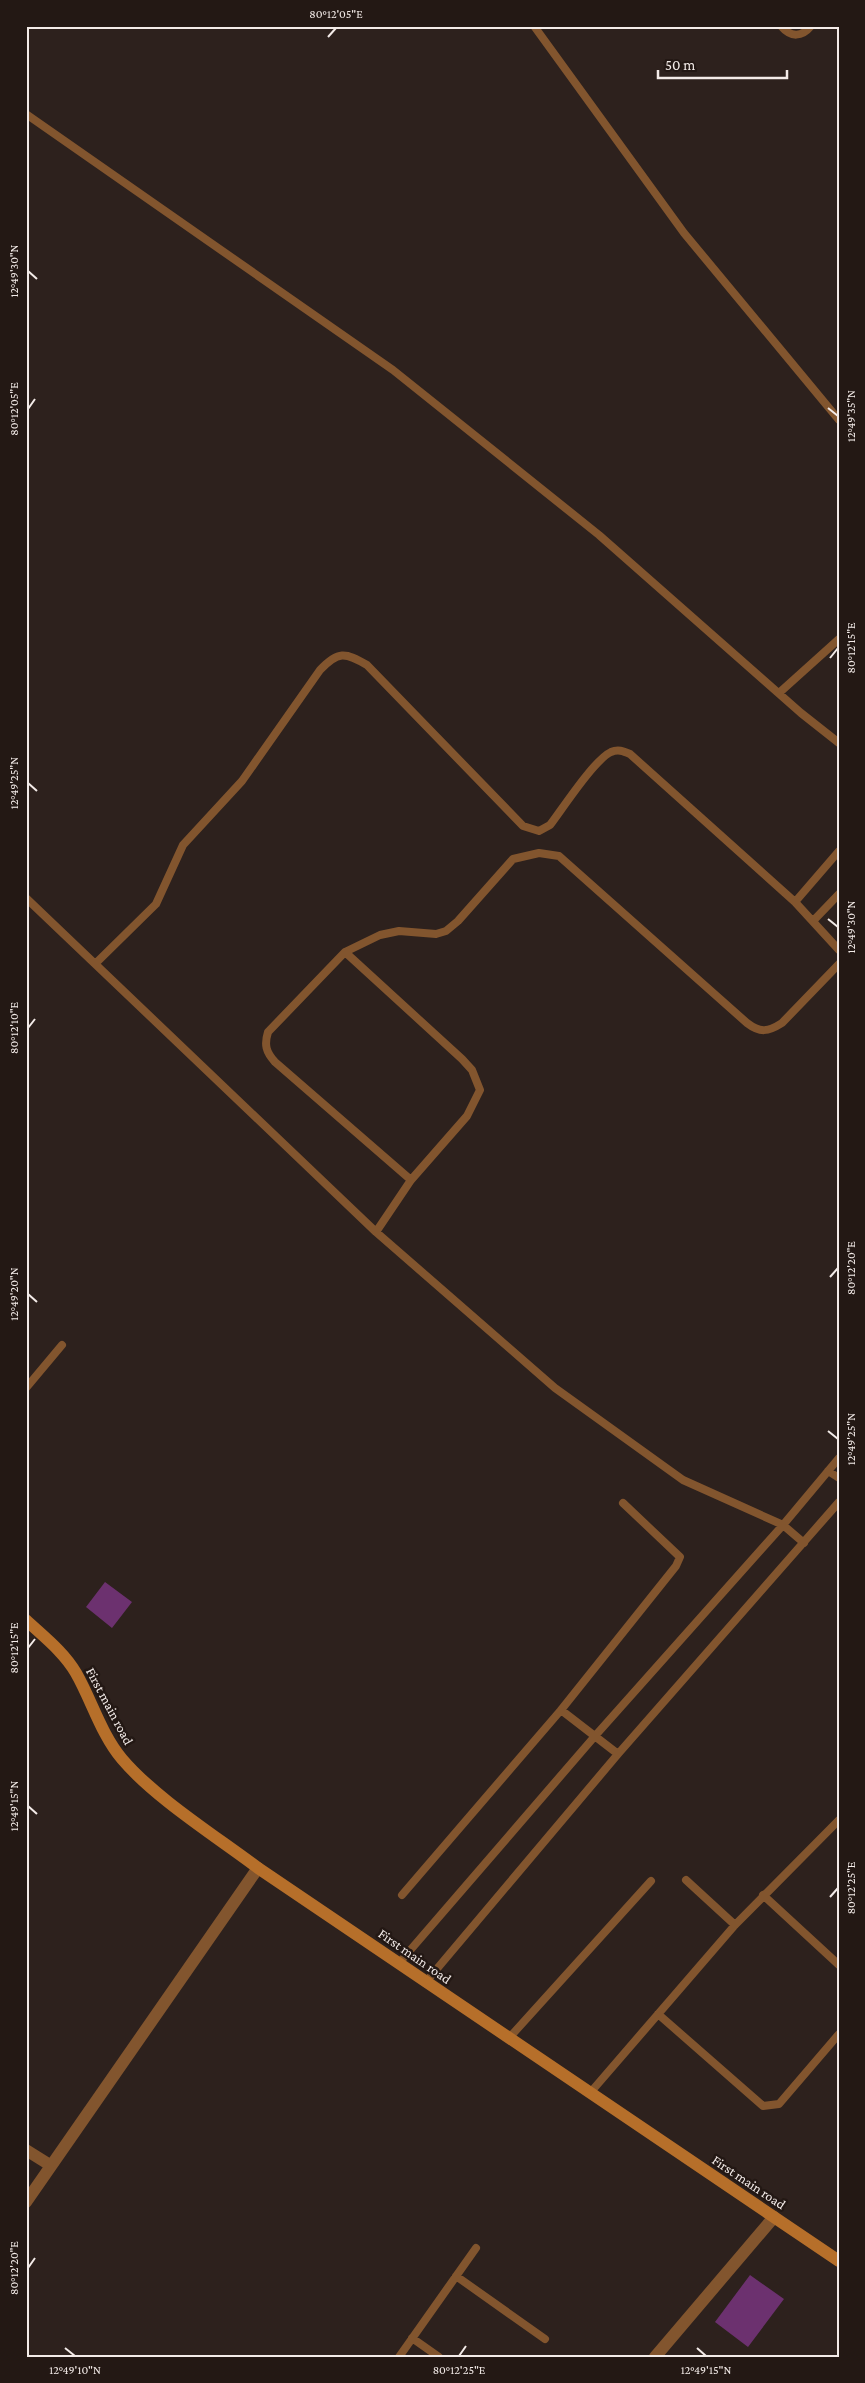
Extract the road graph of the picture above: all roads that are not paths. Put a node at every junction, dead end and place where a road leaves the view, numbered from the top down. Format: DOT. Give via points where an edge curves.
graph roads {
  1 [pos="534,26"];
  2 [pos="781,26"];
  3 [pos="811,26"];
  4 [pos="26,114"];
  5 [pos="839,420"];
  6 [pos="839,639"];
  7 [pos="778,693"];
  8 [pos="839,743"];
  9 [pos="839,852"];
  10 [pos="839,894"];
  11 [pos="26,898"];
  12 [pos="795,902"];
  13 [pos="814,920"];
  14 [pos="839,950"];
  15 [pos="345,952"];
  16 [pos="95,964"];
  17 [pos="839,964"];
  18 [pos="411,1180"];
  19 [pos="376,1232"];
  20 [pos="62,1345"];
  21 [pos="26,1388"];
  22 [pos="839,1458"];
  23 [pos="828,1470"];
  24 [pos="839,1478"];
  25 [pos="839,1502"];
  26 [pos="623,1503"];
  27 [pos="783,1525"];
  28 [pos="804,1543"];
  29 [pos="26,1620"];
  30 [pos="561,1710"];
  31 [pos="596,1736"];
  32 [pos="618,1754"];
  33 [pos="839,1820"];
  34 [pos="258,1868"];
  35 [pos="686,1880"];
  36 [pos="651,1881"];
  37 [pos="402,1895"];
  38 [pos="763,1896"];
  39 [pos="735,1925"];
  40 [pos="400,1962"];
  41 [pos="839,1965"];
  42 [pos="425,1983"];
  43 [pos="658,2014"];
  44 [pos="839,2034"];
  45 [pos="509,2038"];
  46 [pos="590,2093"];
  47 [pos="26,2150"];
  48 [pos="50,2166"];
  49 [pos="26,2202"];
  50 [pos="774,2217"];
  51 [pos="476,2248"];
  52 [pos="839,2261"];
  53 [pos="456,2276"];
  54 [pos="412,2338"];
  55 [pos="545,2339"];
  56 [pos="400,2357"];
  57 [pos="439,2357"];
  58 [pos="655,2357"];
  1 -- 5 [label="lane" via="684,233"];
  2 -- 3 [label="lane" via="790,34 802,35"];
  4 -- 7 [label="lane" via="393,370 599,535"];
  6 -- 7 [label="lane"];
  7 -- 8 [label="lane"];
  9 -- 12 [label="lane"];
  10 -- 13 [label="lane"];
  11 -- 16 [label="lane"];
  12 -- 13 [label="lane"];
  12 -- 16 [label="lane" via="622,750 613,751 600,760 550,825 539,831 523,826 367,665 342,654 332,658 320,670 242,781 183,845 156,904"];
  13 -- 14 [label="lane"];
  15 -- 17 [label="lane" via="380,935 446,931 513,859 538,853 559,856 755,1029 771,1030 782,1023"];
  15 -- 18 [label="lane" via="462,1059 472,1070 480,1090 467,1116"];
  15 -- 18 [label="lane" via="268,1032 266,1052"];
  16 -- 19 [label="lane"];
  18 -- 19 [label="lane"];
  19 -- 27 [label="lane" via="555,1388 683,1480"];
  20 -- 21 [label="lane"];
  22 -- 23 [label="lane"];
  23 -- 24 [label="lane"];
  23 -- 27 [label="lane"];
  25 -- 28 [label="lane"];
  26 -- 30 [label="lane" via="680,1557"];
  27 -- 28 [label="lane"];
  27 -- 31 [label="lane"];
  28 -- 32 [label="lane"];
  29 -- 34 [label="street, First main road" via="75,1671 121,1758 136,1774"];
  30 -- 31 [label="lane"];
  30 -- 37 [label="lane"];
  31 -- 32 [label="lane"];
  31 -- 40 [label="lane"];
  32 -- 42 [label="lane"];
  33 -- 38 [label="lane"];
  34 -- 40 [label="street, First main road"];
  34 -- 48 [label="street"];
  35 -- 39 [label="lane"];
  36 -- 45 [label="lane"];
  38 -- 39 [label="lane"];
  38 -- 41 [label="lane"];
  39 -- 43 [label="lane"];
  40 -- 42 [label="street, First main road"];
  42 -- 45 [label="street, First main road"];
  43 -- 44 [label="lane" via="763,2106 780,2104"];
  43 -- 46 [label="lane"];
  45 -- 46 [label="street, First main road"];
  46 -- 50 [label="street, First main road"];
  47 -- 48 [label="street"];
  48 -- 49 [label="street"];
  50 -- 52 [label="street, First main road"];
  50 -- 58 [label="street"];
  51 -- 53 [label="lane"];
  53 -- 54 [label="lane"];
  53 -- 55 [label="lane"];
  54 -- 56 [label="lane"];
  54 -- 57 [label="lane"];
}
